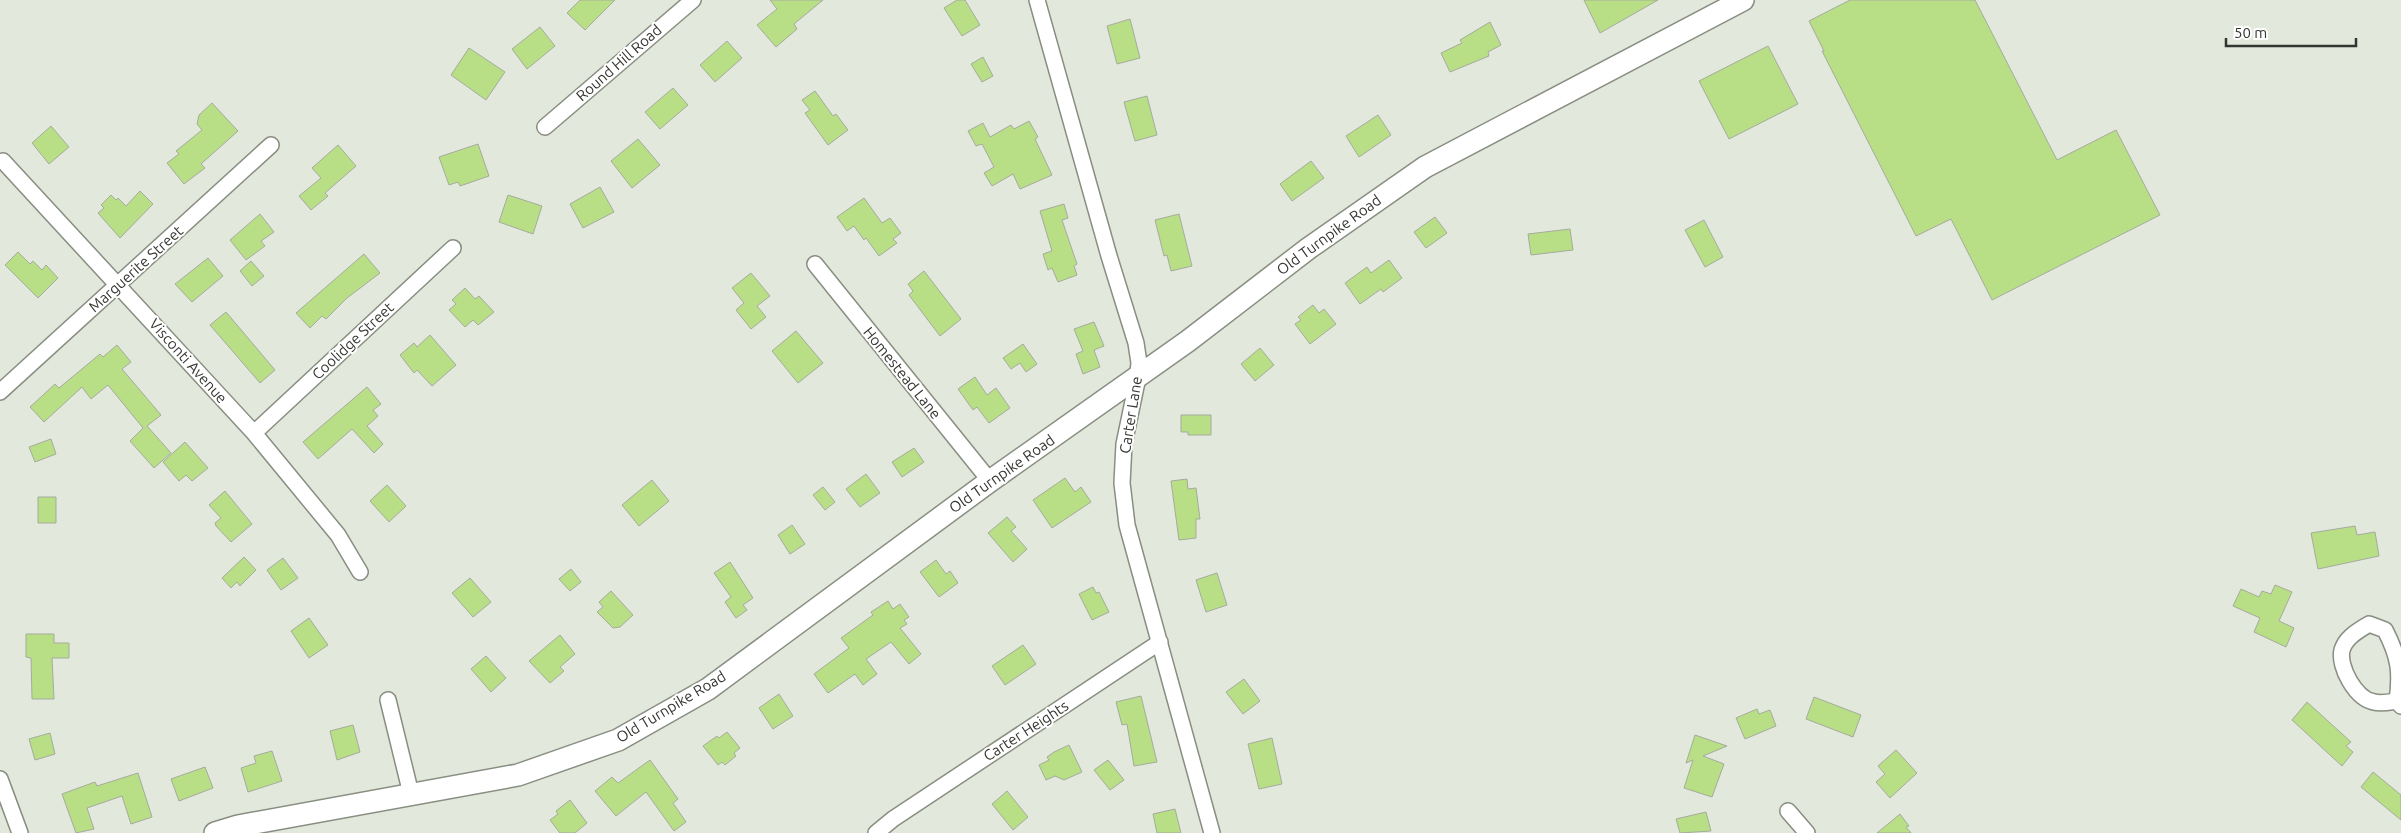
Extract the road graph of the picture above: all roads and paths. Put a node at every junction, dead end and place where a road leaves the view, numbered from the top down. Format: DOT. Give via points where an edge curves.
graph roads {
  1 [pos="693,0"];
  2 [pos="1036,0"];
  3 [pos="1743,0"];
  4 [pos="546,127"];
  5 [pos="272,145"];
  6 [pos="3,161"];
  7 [pos="453,248"];
  8 [pos="815,264"];
  9 [pos="118,286"];
  10 [pos="1138,377"];
  11 [pos="0,392"];
  12 [pos="254,434"];
  13 [pos="990,481"];
  14 [pos="360,572"];
  15 [pos="1160,642"];
  16 [pos="388,700"];
  17 [pos="2399,704"];
  18 [pos="0,779"];
  19 [pos="411,794"];
  20 [pos="1788,811"];
  21 [pos="892,826"];
  22 [pos="20,833"];
  23 [pos="215,833"];
  24 [pos="876,833"];
  25 [pos="1212,833"];
  26 [pos="1807,833"];
  1 -- 4 [label="street, Round Hill Road"];
  2 -- 10 [label="street, Carter Lane" via="1108,256 1136,343"];
  3 -- 10 [label="main road, Old Turnpike Road" via="1425,166 1309,248"];
  5 -- 9 [label="street, Marguerite Street"];
  6 -- 9 [label="street, Visconti Avenue"];
  7 -- 12 [label="street, Coolidge Street"];
  8 -- 13 [label="street, Homestead Lane"];
  9 -- 11 [label="street, Marguerite Street"];
  9 -- 12 [label="street, Visconti Avenue"];
  10 -- 13 [label="main road, Old Turnpike Road"];
  10 -- 15 [label="street, Carter Lane" via="1124,444 1122,483 1127,525"];
  12 -- 14 [label="street, Visconti Avenue" via="338,535"];
  13 -- 19 [label="main road, Old Turnpike Road" via="708,689 618,740 518,775"];
  15 -- 21 [label="street, Carter Heights"];
  15 -- 25 [label="street, Carter Lane"];
  16 -- 19 [label="street"];
  17 -- 17 [label="street" via="2374,703 2359,696 2347,677 2342,652 2351,635 2369,624 2385,630 2397,653"];
  18 -- 22 [label="street"];
  19 -- 23 [label="main road, Old Turnpike Road"];
  20 -- 26 [label="street"];
  21 -- 24 [label="street, Carter Heights"];
}
